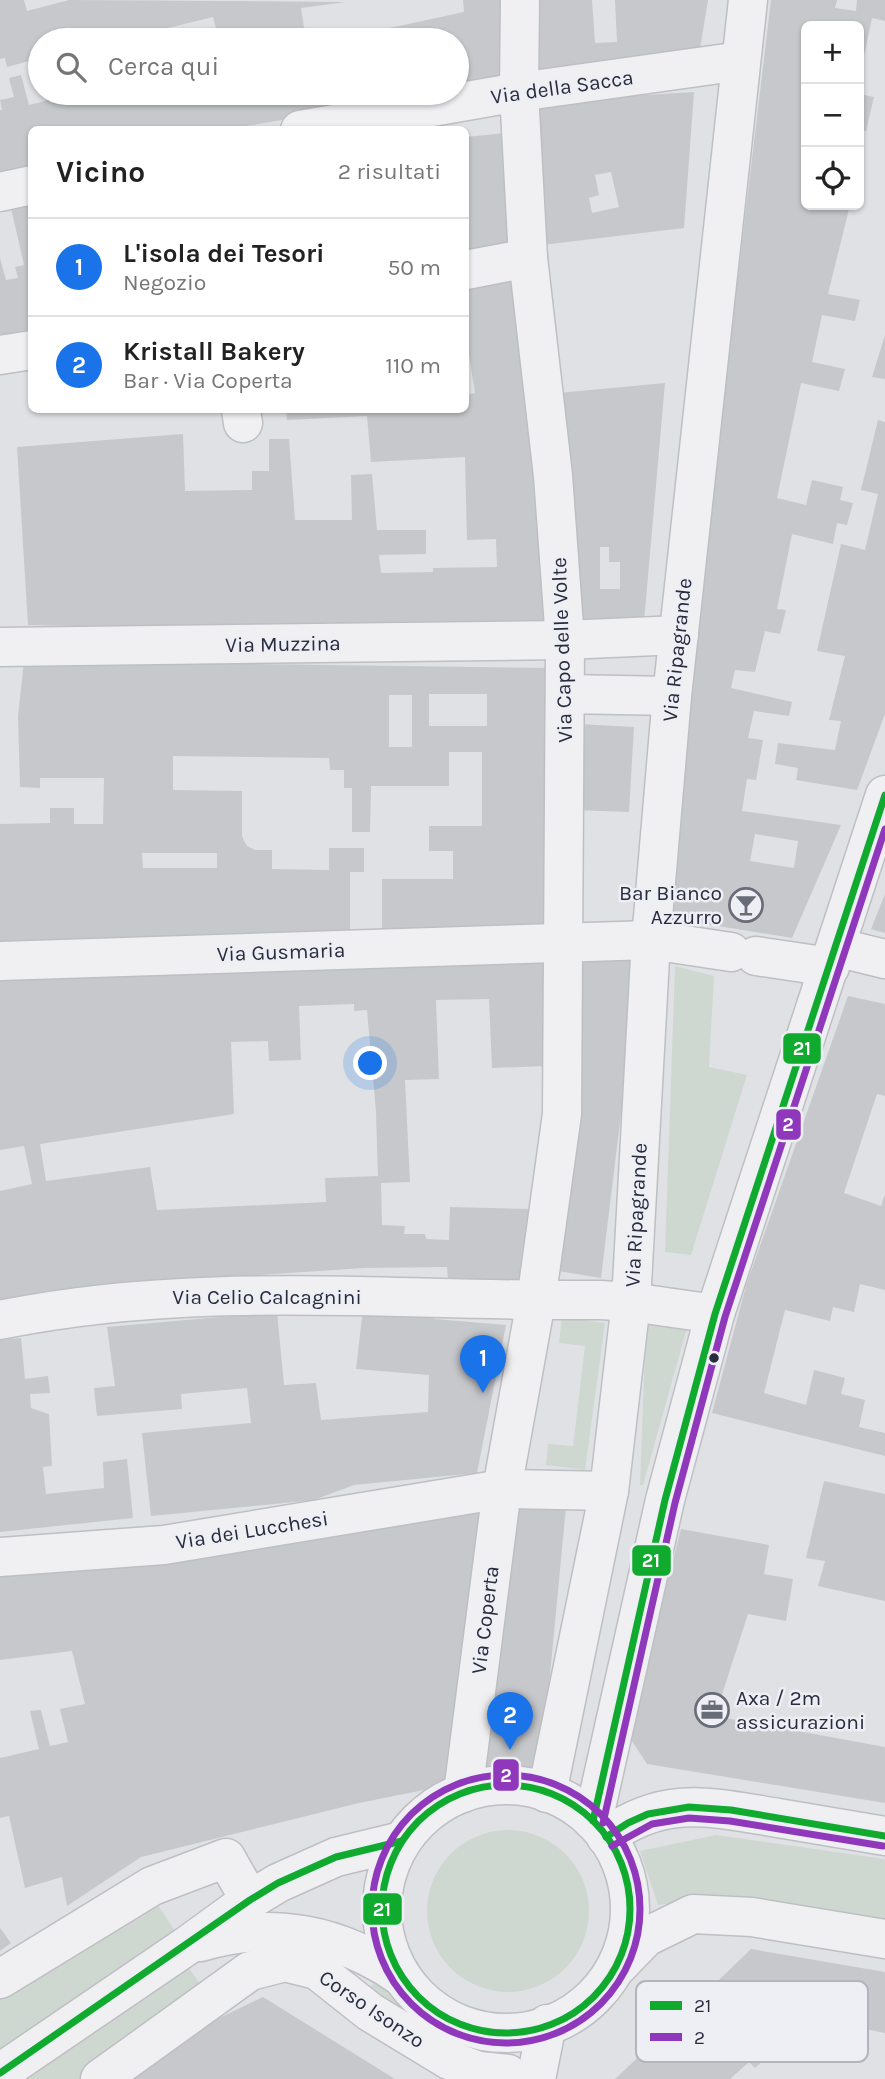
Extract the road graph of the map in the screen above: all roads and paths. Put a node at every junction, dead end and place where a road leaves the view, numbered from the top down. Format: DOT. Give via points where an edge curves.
graph roads {
  1 [pos="520,0"];
  2 [pos="748,0"];
  3 [pos="741,61"];
  4 [pos="519,92"];
  5 [pos="469,101"];
  6 [pos="444,105"];
  7 [pos="323,126"];
  8 [pos="28,186"];
  9 [pos="0,192"];
  10 [pos="528,258"];
  11 [pos="469,269"];
  12 [pos="28,350"];
  13 [pos="0,355"];
  14 [pos="679,635"];
  15 [pos="565,640"];
  16 [pos="0,647"];
  17 [pos="565,694"];
  18 [pos="672,695"];
  19 [pos="885,795"];
  20 [pos="651,940"];
  21 [pos="562,943"];
  22 [pos="833,957"];
  23 [pos="885,959"];
  24 [pos="0,961"];
  25 [pos="536,1301"];
  26 [pos="616,1301"];
  27 [pos="716,1314"];
  28 [pos="0,1320"];
  29 [pos="502,1489"];
  30 [pos="609,1491"];
  31 [pos="0,1557"];
  32 [pos="463,1793"];
  33 [pos="547,1793"];
  34 [pos="600,1829"];
  35 [pos="885,1836"];
  36 [pos="402,1841"];
  37 [pos="250,1900"];
  38 [pos="885,1938"];
  39 [pos="188,1945"];
  40 [pos="612,1972"];
  41 [pos="402,1977"];
  42 [pos="0,1979"];
  43 [pos="547,2024"];
  44 [pos="489,2031"];
  45 [pos="0,2073"];
  46 [pos="518,2077"];
  47 [pos="100,2079"];
  1 -- 4 [label="street, Via Capo delle Volte"];
  2 -- 3 [label="street, Via Ripagrande"];
  3 -- 4 [label="street, Via della Sacca"];
  3 -- 14 [label="street, Via Ripagrande"];
  4 -- 5 [label="street, Via della Sacca"];
  4 -- 10 [label="street, Via Capo delle Volte"];
  6 -- 7 [label="street, Via della Sacca"];
  8 -- 9 [label="street"];
  10 -- 11 [label="street"];
  10 -- 15 [label="street, Via Capo delle Volte" via="554,476"];
  12 -- 13 [label="street"];
  14 -- 15 [label="street, Via Muzzina"];
  14 -- 18 [label="street, Via Ripagrande"];
  15 -- 16 [label="street, Via Muzzina"];
  15 -- 17 [label="street, Via Capo delle Volte"];
  17 -- 18 [label="street"];
  17 -- 21 [label="street, Via Capo delle Volte"];
  18 -- 20 [label="street, Via Ripagrande"];
  19 -- 22 [label="street"];
  20 -- 21 [label="street, Via Gusmaria"];
  20 -- 22 [label="street, Via Gusmaria" via="744,954"];
  20 -- 26 [label="street, Via Ripagrande"];
  21 -- 24 [label="street, Via Gusmaria"];
  21 -- 25 [label="street, Via Capo delle Volte" via="562,1114"];
  22 -- 23 [label="street, Via Gusmaria"];
  22 -- 27 [label="street"];
  25 -- 26 [label="street, Via Celio Calcagnini"];
  25 -- 28 [label="street, Via Celio Calcagnini" via="196,1296 93,1304"];
  25 -- 29 [label="street, Via Coperta"];
  26 -- 27 [label="street, Via Celio Calcagnini"];
  26 -- 30 [label="street, Via Ripagrande"];
  27 -- 34 [label="street" via="665,1500"];
  29 -- 30 [label="street, Via dei Lucchesi"];
  29 -- 31 [label="street, Via dei Lucchesi" via="164,1545"];
  29 -- 32 [label="street, Via Coperta"];
  30 -- 33 [label="street"];
  32 -- 33 [label="street" via="502,1785"];
  32 -- 36 [label="street" via="433,1808"];
  33 -- 34 [label="street" via="572,1804"];
  34 -- 35 [label="street" via="672,1808 708,1806"];
  34 -- 40 [label="street" via="616,1852 629,1899 624,1946"];
  36 -- 37 [label="street, Corso Isonzo" via="336,1857"];
  36 -- 41 [label="street" via="389,1869 382,1903 385,1937"];
  37 -- 39 [label="street, Corso Isonzo"];
  37 -- 42 [label="street" via="226,1858 152,1886"];
  38 -- 40 [label="street" via="752,1917 693,1914 646,1937"];
  39 -- 41 [label="street, Corso Isonzo" via="223,1935 310,1934 382,1963"];
  39 -- 45 [label="street, Corso Isonzo"];
  40 -- 43 [label="street" via="587,2003 566,2018"];
  41 -- 44 [label="street" via="426,2003 458,2023"];
  43 -- 44 [label="street" via="532,2030"];
  43 -- 46 [label="street"];
  44 -- 46 [label="street"];
  46 -- 47 [label="street, Corso Isonzo" via="479,2071 449,2060 370,2012 317,1970 285,1962 250,1971"];
}
